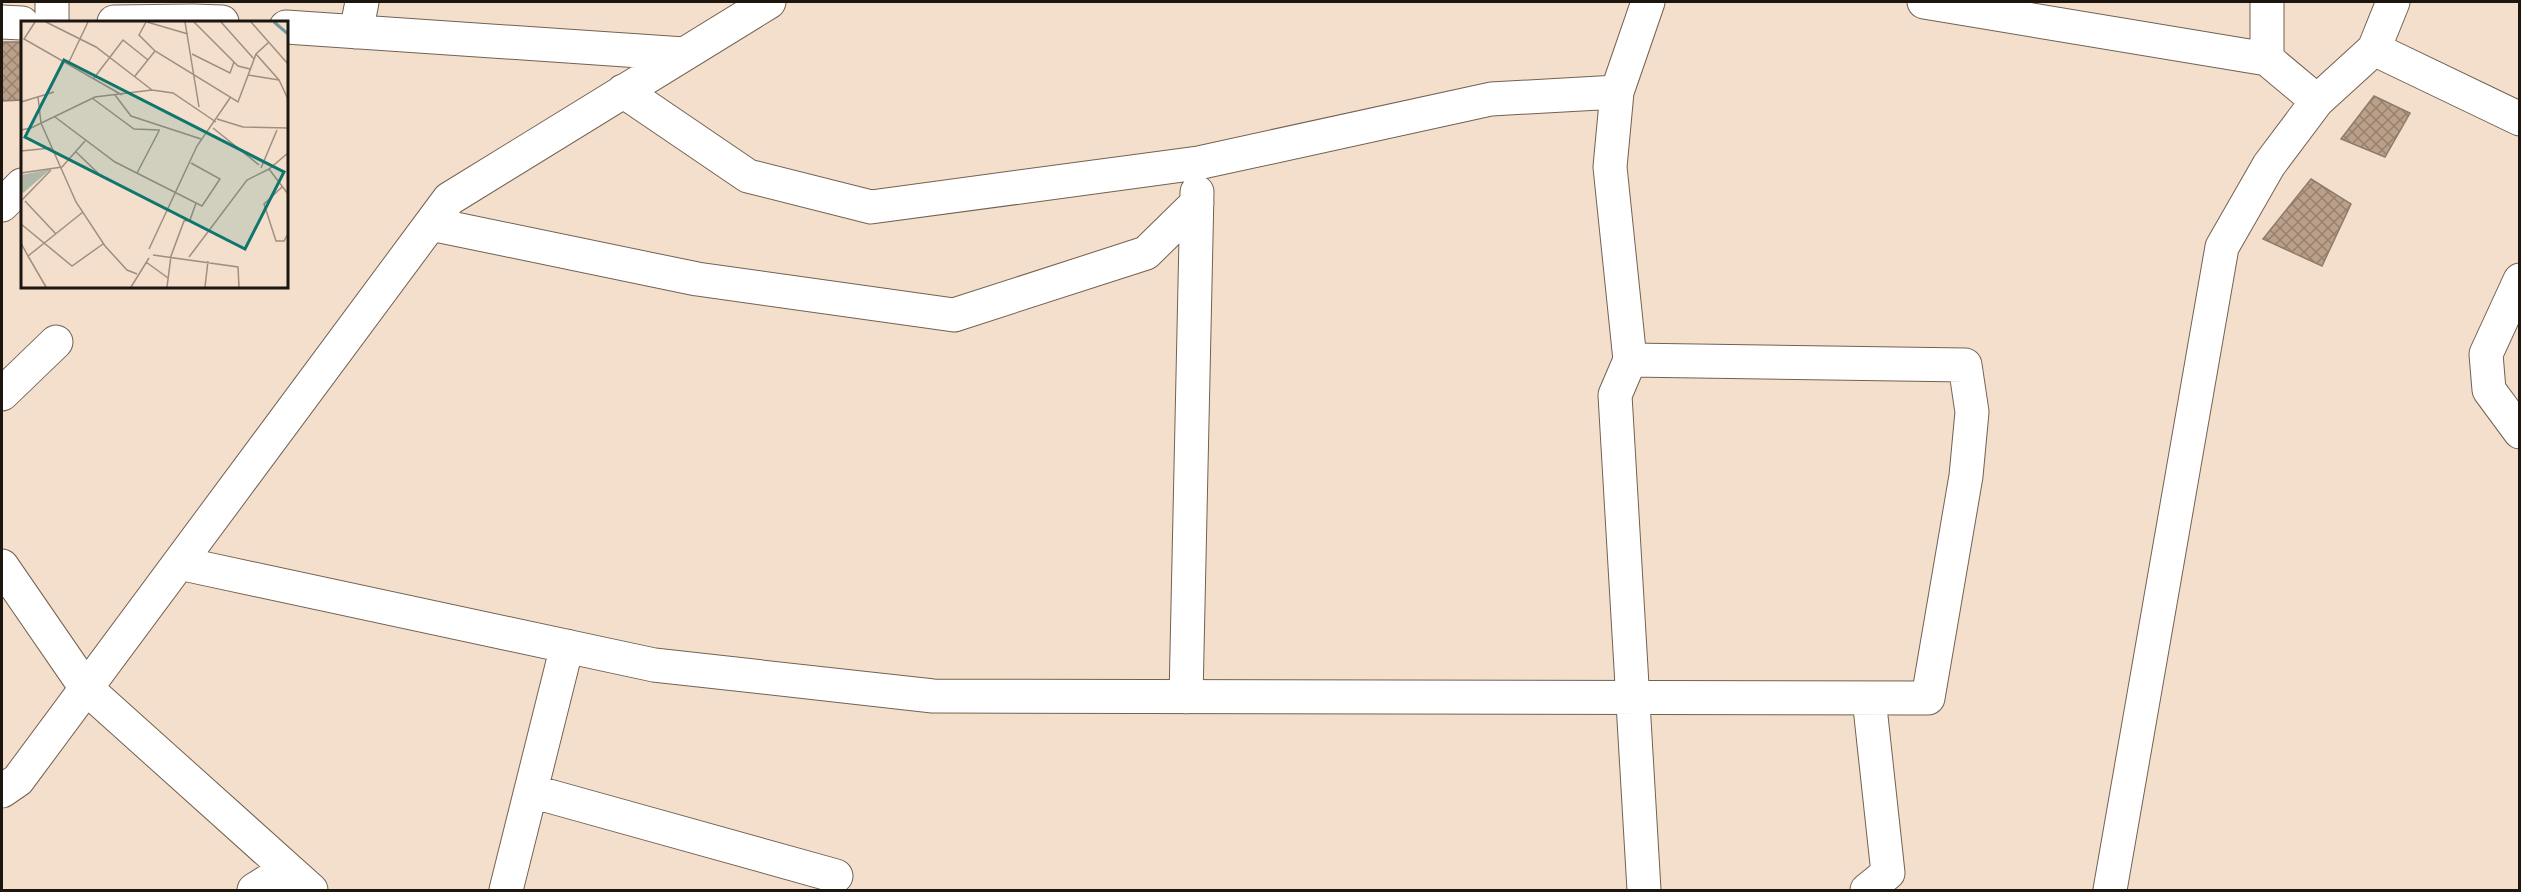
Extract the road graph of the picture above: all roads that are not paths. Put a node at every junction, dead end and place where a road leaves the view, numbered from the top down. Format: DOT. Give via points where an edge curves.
graph roads {
  1 [pos="52,2"];
  2 [pos="769,2"];
  3 [pos="1648,2"];
  4 [pos="1924,2"];
  5 [pos="2267,2"];
  6 [pos="2393,2"];
  7 [pos="359,17"];
  8 [pos="52,21"];
  9 [pos="2,22"];
  10 [pos="21,23"];
  11 [pos="288,27"];
  12 [pos="2374,49"];
  13 [pos="684,54"];
  14 [pos="2267,59"];
  15 [pos="617,95"];
  16 [pos="2317,101"];
  17 [pos="1616,106"];
  18 [pos="2520,119"];
  19 [pos="1198,163"];
  20 [pos="21,186"];
  21 [pos="1197,203"];
  22 [pos="2,205"];
  23 [pos="440,211"];
  24 [pos="2520,280"];
  25 [pos="56,342"];
  26 [pos="1630,360"];
  27 [pos="2,394"];
  28 [pos="2520,432"];
  29 [pos="179,563"];
  30 [pos="2,566"];
  31 [pos="567,646"];
  32 [pos="86,688"];
  33 [pos="1186,696"];
  34 [pos="1633,697"];
  35 [pos="1869,698"];
  36 [pos="2,791"];
  37 [pos="531,791"];
  38 [pos="287,869"];
  39 [pos="836,876"];
  40 [pos="254,891"];
  41 [pos="311,891"];
  42 [pos="506,891"];
  43 [pos="1644,891"];
  44 [pos="1867,891"];
  45 [pos="2110,891"];
  1 -- 8 [label="street"];
  2 -- 13 [label="street"];
  3 -- 17 [label="street"];
  4 -- 14 [label="street"];
  5 -- 14 [label="street"];
  6 -- 12 [label="street"];
  7 -- 11 [label="street"];
  7 -- 13 [label="street"];
  9 -- 10 [label="street"];
  12 -- 16 [label="street"];
  12 -- 18 [label="street"];
  13 -- 15 [label="street"];
  14 -- 16 [label="street"];
  15 -- 19 [label="street" via="748,176 871,207"];
  15 -- 23 [label="street"];
  16 -- 45 [label="street" via="2269,165 2222,247"];
  17 -- 19 [label="street" via="1491,99"];
  17 -- 26 [label="street" via="1610,166"];
  19 -- 21 [label="street"];
  20 -- 22 [label="street"];
  21 -- 23 [label="street" via="1146,253 954,315 697,279"];
  21 -- 33 [label="street"];
  23 -- 29 [label="street"];
  24 -- 28 [label="street" via="2486,354 2489,390"];
  25 -- 27 [label="street"];
  26 -- 34 [label="street" via="1615,395"];
  26 -- 35 [label="street" via="1965,365 1972,412 1968,455 1929,698"];
  29 -- 31 [label="street"];
  29 -- 32 [label="street"];
  30 -- 32 [label="street"];
  31 -- 33 [label="street" via="654,665 933,696"];
  31 -- 37 [label="street"];
  32 -- 36 [label="street" via="18,780"];
  32 -- 38 [label="street"];
  33 -- 34 [label="street"];
  34 -- 35 [label="street"];
  34 -- 43 [label="street"];
  35 -- 44 [label="street" via="1888,873"];
  37 -- 39 [label="street"];
  37 -- 42 [label="street"];
  38 -- 40 [label="street"];
  38 -- 41 [label="street"];
}
